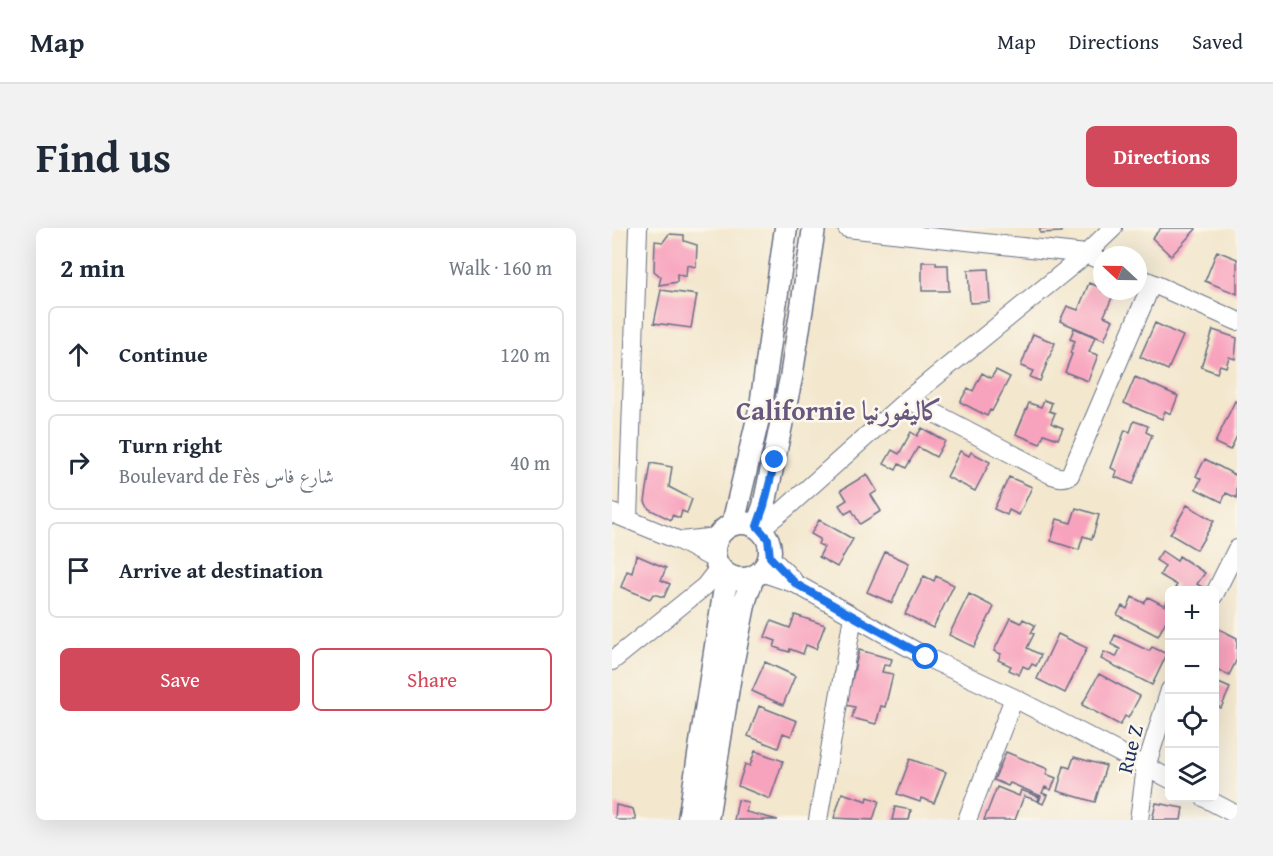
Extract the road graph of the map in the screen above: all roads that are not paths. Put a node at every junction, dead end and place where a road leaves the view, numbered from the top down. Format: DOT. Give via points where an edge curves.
graph roads {
  1 [pos="638,228"];
  2 [pos="786,228"];
  3 [pos="814,228"];
  4 [pos="847,228"];
  5 [pos="1113,228"];
  6 [pos="965,234"];
  7 [pos="1102,246"];
  8 [pos="1093,258"];
  9 [pos="1093,259"];
  10 [pos="1147,281"];
  11 [pos="1137,300"];
  12 [pos="1237,321"];
  13 [pos="908,399"];
  14 [pos="620,516"];
  15 [pos="725,531"];
  16 [pos="680,541"];
  17 [pos="1237,549"];
  18 [pos="762,550"];
  19 [pos="721,568"];
  20 [pos="1219,587"];
  21 [pos="853,616"];
  22 [pos="612,661"];
  23 [pos="1169,694"];
  24 [pos="1014,698"];
  25 [pos="1146,767"];
  26 [pos="1165,776"];
  27 [pos="1212,802"];
  28 [pos="1237,814"];
  29 [pos="689,820"];
  30 [pos="707,820"];
  31 [pos="818,820"];
  32 [pos="967,820"];
  33 [pos="1139,820"];
  1 -- 14 [label="street"];
  2 -- 15 [label="main road" via="761,406"];
  3 -- 18 [label="main road" via="791,378 764,506"];
  4 -- 6 [label="street"];
  5 -- 7 [label="street"];
  6 -- 8 [label="street"];
  9 -- 13 [label="street"];
  10 -- 12 [label="street"];
  11 -- 13 [label="street" via="1066,477 1050,474"];
  13 -- 18 [label="street" via="785,509"];
  14 -- 16 [label="street"];
  15 -- 16 [label="street"];
  15 -- 18 [label="main road" via="741,522"];
  15 -- 19 [label="main road" via="714,549"];
  16 -- 19 [label="street"];
  17 -- 20 [label="street"];
  18 -- 19 [label="main road" via="735,578"];
  18 -- 21 [label="street" via="796,584"];
  18 -- 30 [label="main road" via="745,600"];
  19 -- 22 [label="street" via="705,586"];
  19 -- 29 [label="main road"];
  21 -- 24 [label="street" via="926,657"];
  21 -- 31 [label="street"];
  23 -- 25 [label="street, Rue Z"];
  24 -- 25 [label="street"];
  24 -- 32 [label="street"];
  25 -- 26 [label="street"];
  25 -- 33 [label="street, Rue Z"];
  27 -- 28 [label="street"];
}
